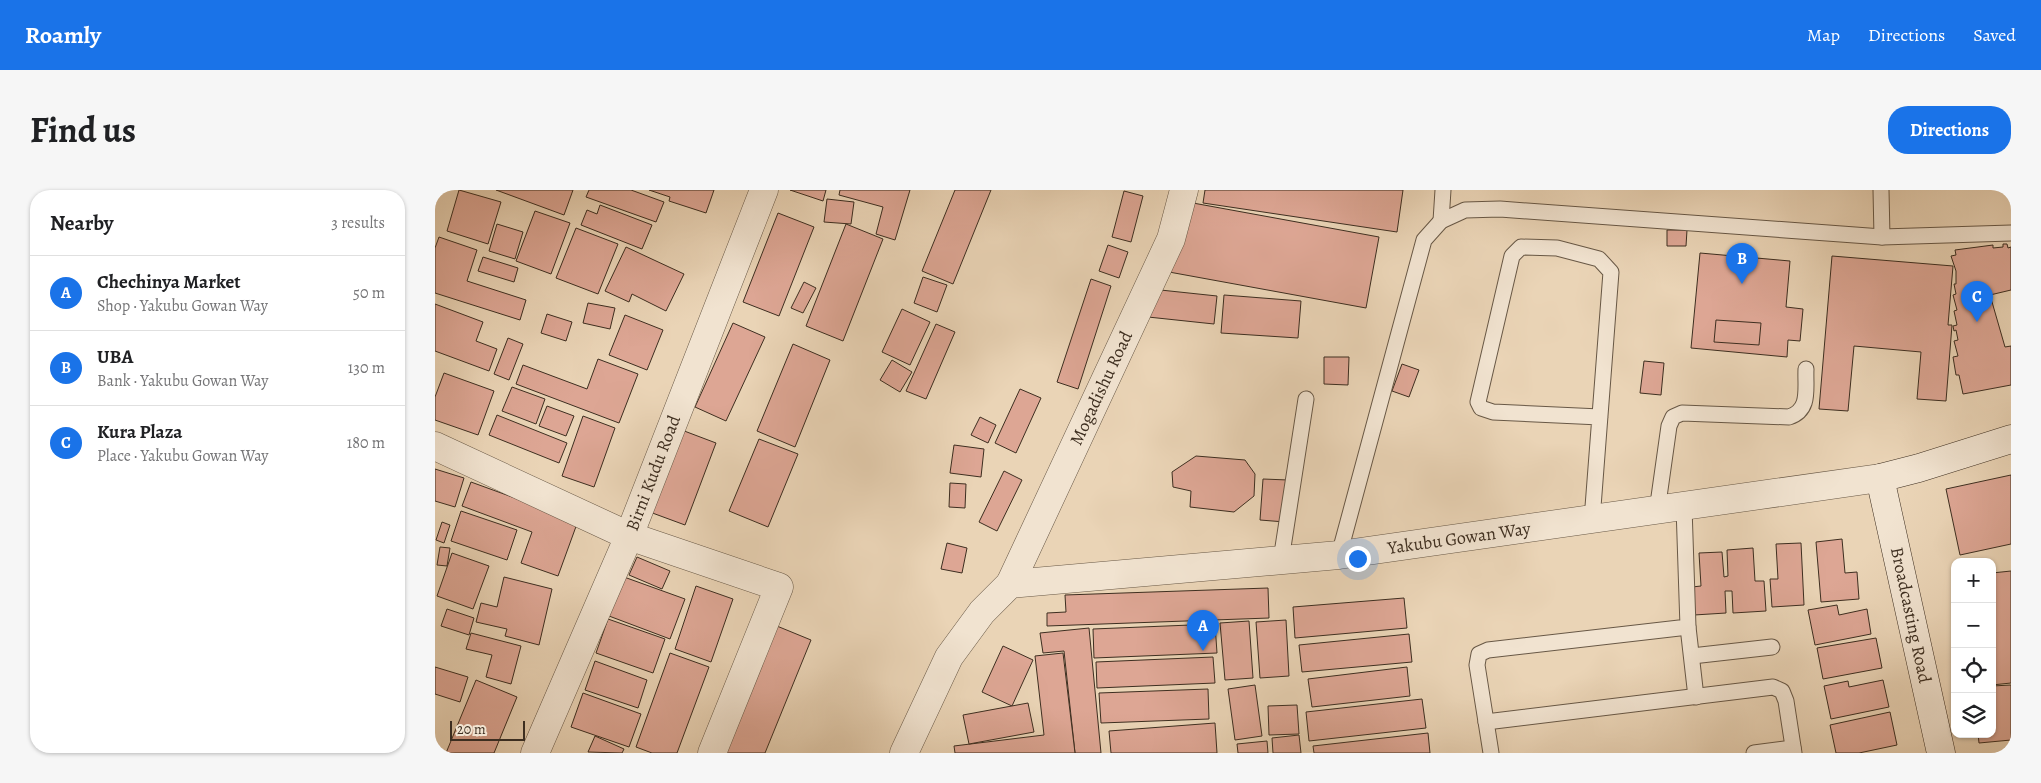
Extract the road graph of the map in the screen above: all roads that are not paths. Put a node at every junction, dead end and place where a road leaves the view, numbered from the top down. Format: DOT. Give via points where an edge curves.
graph roads {
  1 [pos="764,190"];
  2 [pos="1184,190"];
  3 [pos="1443,190"];
  4 [pos="1881,190"];
  5 [pos="1441,221"];
  6 [pos="2011,233"];
  7 [pos="1882,236"];
  8 [pos="1806,369"];
  9 [pos="1306,399"];
  10 [pos="1600,417"];
  11 [pos="2011,439"];
  12 [pos="435,446"];
  13 [pos="1880,478"];
  14 [pos="1684,507"];
  15 [pos="1657,511"];
  16 [pos="1592,520"];
  17 [pos="629,536"];
  18 [pos="1339,555"];
  19 [pos="1281,560"];
  20 [pos="1010,584"];
  21 [pos="1688,627"];
  22 [pos="1772,647"];
  23 [pos="1692,656"];
  24 [pos="1696,697"];
  25 [pos="1486,722"];
  26 [pos="1794,750"];
  27 [pos="535,753"];
  28 [pos="712,753"];
  29 [pos="905,753"];
  30 [pos="1491,753"];
  31 [pos="1754,753"];
  32 [pos="1941,753"];
  1 -- 17 [label="street, Birni Kudu Road"];
  2 -- 20 [label="street, Mogadishu Road" via="1171,239"];
  3 -- 5 [label="lane"];
  4 -- 7 [label="lane"];
  5 -- 7 [label="lane" via="1465,210 1500,209"];
  5 -- 18 [label="lane" via="1424,240"];
  6 -- 7 [label="lane"];
  8 -- 15 [label="lane" via="1805,404 1799,414 1789,417 1682,413 1673,417"];
  9 -- 19 [label="lane"];
  10 -- 10 [label="lane" via="1611,272 1599,258 1557,248 1521,246 1512,256 1478,402 1481,408 1493,412"];
  10 -- 16 [label="lane"];
  11 -- 13 [label="street, Yakubu Gowan Way"];
  12 -- 17 [label="street"];
  13 -- 14 [label="street, Yakubu Gowan Way"];
  13 -- 32 [label="street, Broadcasting Road"];
  14 -- 15 [label="street, Yakubu Gowan Way"];
  14 -- 21 [label="lane"];
  15 -- 16 [label="street, Yakubu Gowan Way"];
  16 -- 18 [label="street, Yakubu Gowan Way"];
  17 -- 27 [label="street, Birni Kudu Road"];
  17 -- 28 [label="street" via="779,587"];
  18 -- 19 [label="street, Yakubu Gowan Way"];
  19 -- 20 [label="street, Yakubu Gowan Way"];
  20 -- 29 [label="street" via="982,612 949,657"];
  21 -- 23 [label="lane"];
  21 -- 25 [label="lane" via="1488,650 1479,654 1477,665"];
  22 -- 23 [label="lane"];
  23 -- 24 [label="lane"];
  24 -- 25 [label="lane"];
  24 -- 26 [label="lane" via="1773,688 1782,691"];
  25 -- 30 [label="lane"];
  26 -- 31 [label="lane"];
}
